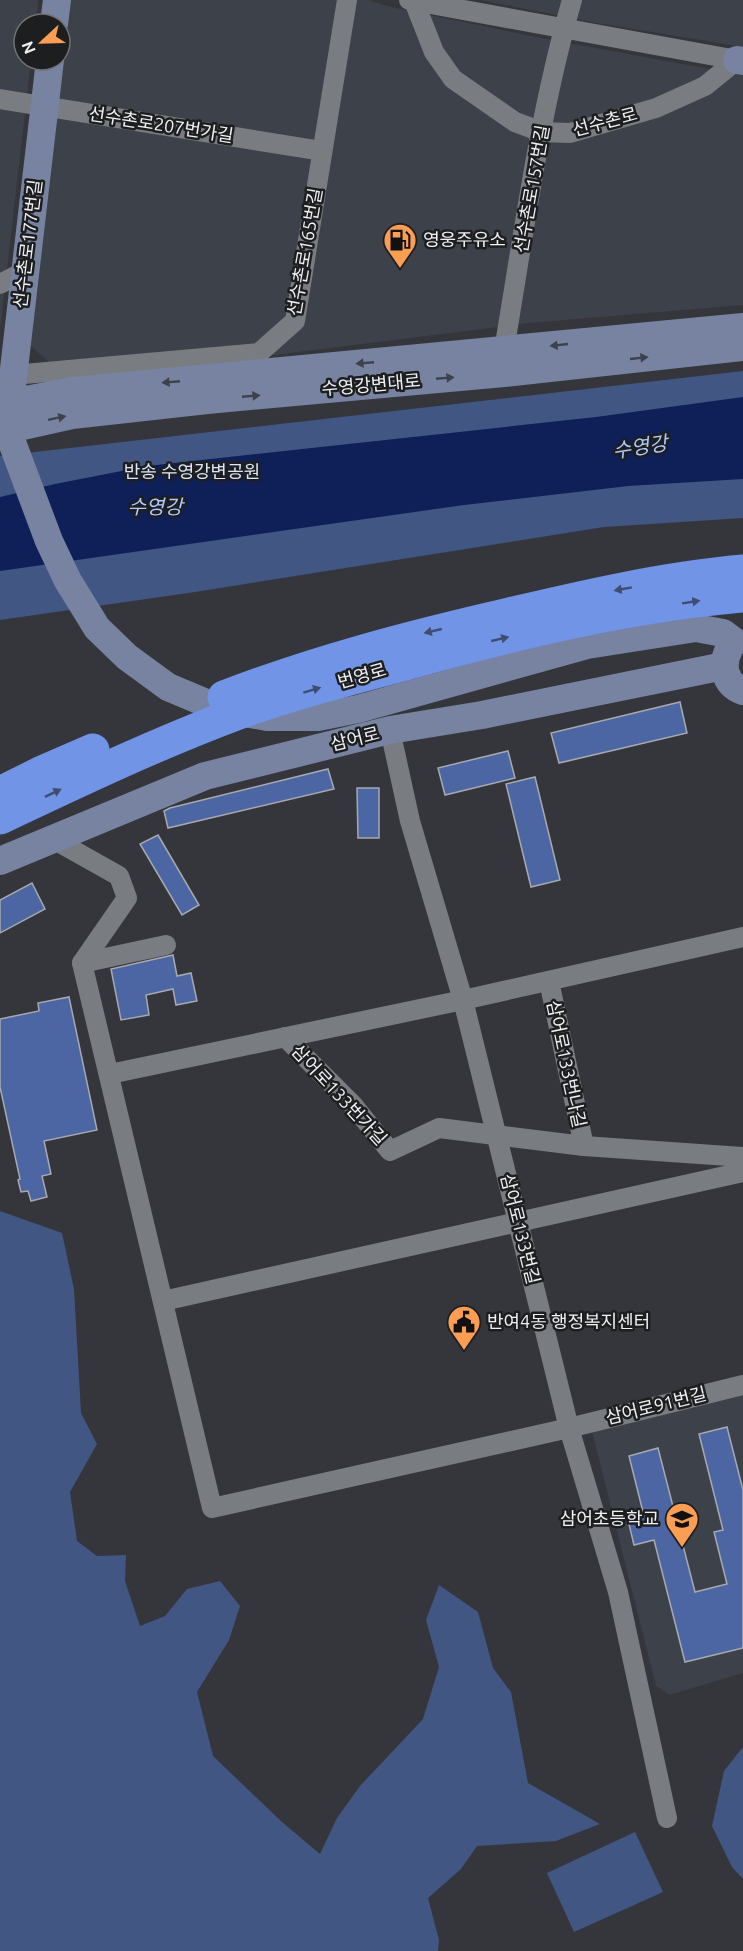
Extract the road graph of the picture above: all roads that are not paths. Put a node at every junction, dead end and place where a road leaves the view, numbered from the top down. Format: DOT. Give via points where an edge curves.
graph roads {
  1 [pos="346,0"];
  2 [pos="572,0"];
  3 [pos="411,1"];
  4 [pos="564,29"];
  5 [pos="740,60"];
  6 [pos="48,72"];
  7 [pos="0,99"];
  8 [pos="44,106"];
  9 [pos="542,132"];
  10 [pos="322,152"];
  11 [pos="25,271"];
  12 [pos="0,284"];
  13 [pos="743,327"];
  14 [pos="743,346"];
  15 [pos="504,350"];
  16 [pos="6,409"];
  17 [pos="743,571"];
  18 [pos="743,596"];
  19 [pos="734,649"];
  20 [pos="743,691"];
  21 [pos="390,730"];
  22 [pos="0,793"];
  23 [pos="0,818"];
  24 [pos="53,839"];
  25 [pos="0,861"];
  26 [pos="743,937"];
  27 [pos="166,945"];
  28 [pos="82,963"];
  29 [pos="549,981"];
  30 [pos="463,1000"];
  31 [pos="285,1037"];
  32 [pos="110,1074"];
  33 [pos="496,1135"];
  34 [pos="584,1146"];
  35 [pos="743,1157"];
  36 [pos="743,1172"];
  37 [pos="518,1222"];
  38 [pos="163,1301"];
  39 [pos="743,1385"];
  40 [pos="569,1428"];
  41 [pos="667,1818"];
  1 -- 10 [label="street, 선수촌로165번길"];
  2 -- 4 [label="street, 선수촌로157번길"];
  3 -- 4 [label="street, 선수촌로"];
  3 -- 9 [label="street, 선수촌로" via="434,52 453,79 515,122"];
  4 -- 5 [label="street, 선수촌로"];
  4 -- 9 [label="street, 선수촌로157번길"];
  5 -- 9 [label="street, 선수촌로" via="705,86 656,108 570,133"];
  6 -- 8 [label="main road, 선수촌로177번길"];
  7 -- 8 [label="street, 선수촌로207번가길"];
  8 -- 10 [label="street, 선수촌로207번가길"];
  8 -- 11 [label="main road, 선수촌로177번길"];
  9 -- 15 [label="street, 선수촌로157번길"];
  10 -- 16 [label="street, 선수촌로165번길" via="295,321 260,352"];
  11 -- 12 [label="street"];
  11 -- 16 [label="main road, 선수촌로177번길"];
  13 -- 15 [label="main road, 수영강변대로, one-way"];
  16 -- 14 [label="main road, 수영강변대로, one-way" via="72,415"];
  15 -- 16 [label="main road, 수영강변대로, one-way" via="72,392"];
  16 -- 19 [label="main road" via="49,540 97,628 127,657 168,687 218,708 267,717 318,717 587,645 696,628 723,633"];
  17 -- 22 [label="highway, 번영로, one-way" via="584,596 421,634 289,673 144,728"];
  23 -- 18 [label="highway, 번영로, one-way" via="98,771 237,714 345,680 469,646 582,621"];
  19 -- 20 [label="main road" via="726,675"];
  19 -- 21 [label="main road, 삼어로" via="482,715"];
  21 -- 24 [label="main road, 삼어로" via="205,776"];
  21 -- 30 [label="street, 삼어로133번길" via="411,821"];
  24 -- 25 [label="main road, 삼어로"];
  24 -- 28 [label="street" via="119,876 127,898"];
  26 -- 29 [label="street"];
  27 -- 28 [label="street"];
  28 -- 32 [label="street"];
  29 -- 30 [label="street"];
  29 -- 34 [label="street, 삼어로133번나길"];
  30 -- 31 [label="street, 삼어로133번가길"];
  30 -- 33 [label="street, 삼어로133번길"];
  31 -- 32 [label="street, 삼어로133번가길"];
  31 -- 33 [label="street, 삼어로133번가길" via="352,1105 390,1151 439,1128"];
  32 -- 38 [label="street"];
  33 -- 34 [label="street"];
  33 -- 37 [label="street, 삼어로133번길"];
  34 -- 35 [label="street"];
  36 -- 37 [label="street"];
  37 -- 38 [label="street"];
  37 -- 40 [label="street, 삼어로133번길"];
  38 -- 40 [label="street, 삼어로91번길" via="212,1508"];
  39 -- 40 [label="street, 삼어로91번길"];
  40 -- 41 [label="street, 삼어로133번길" via="618,1592"];
}
